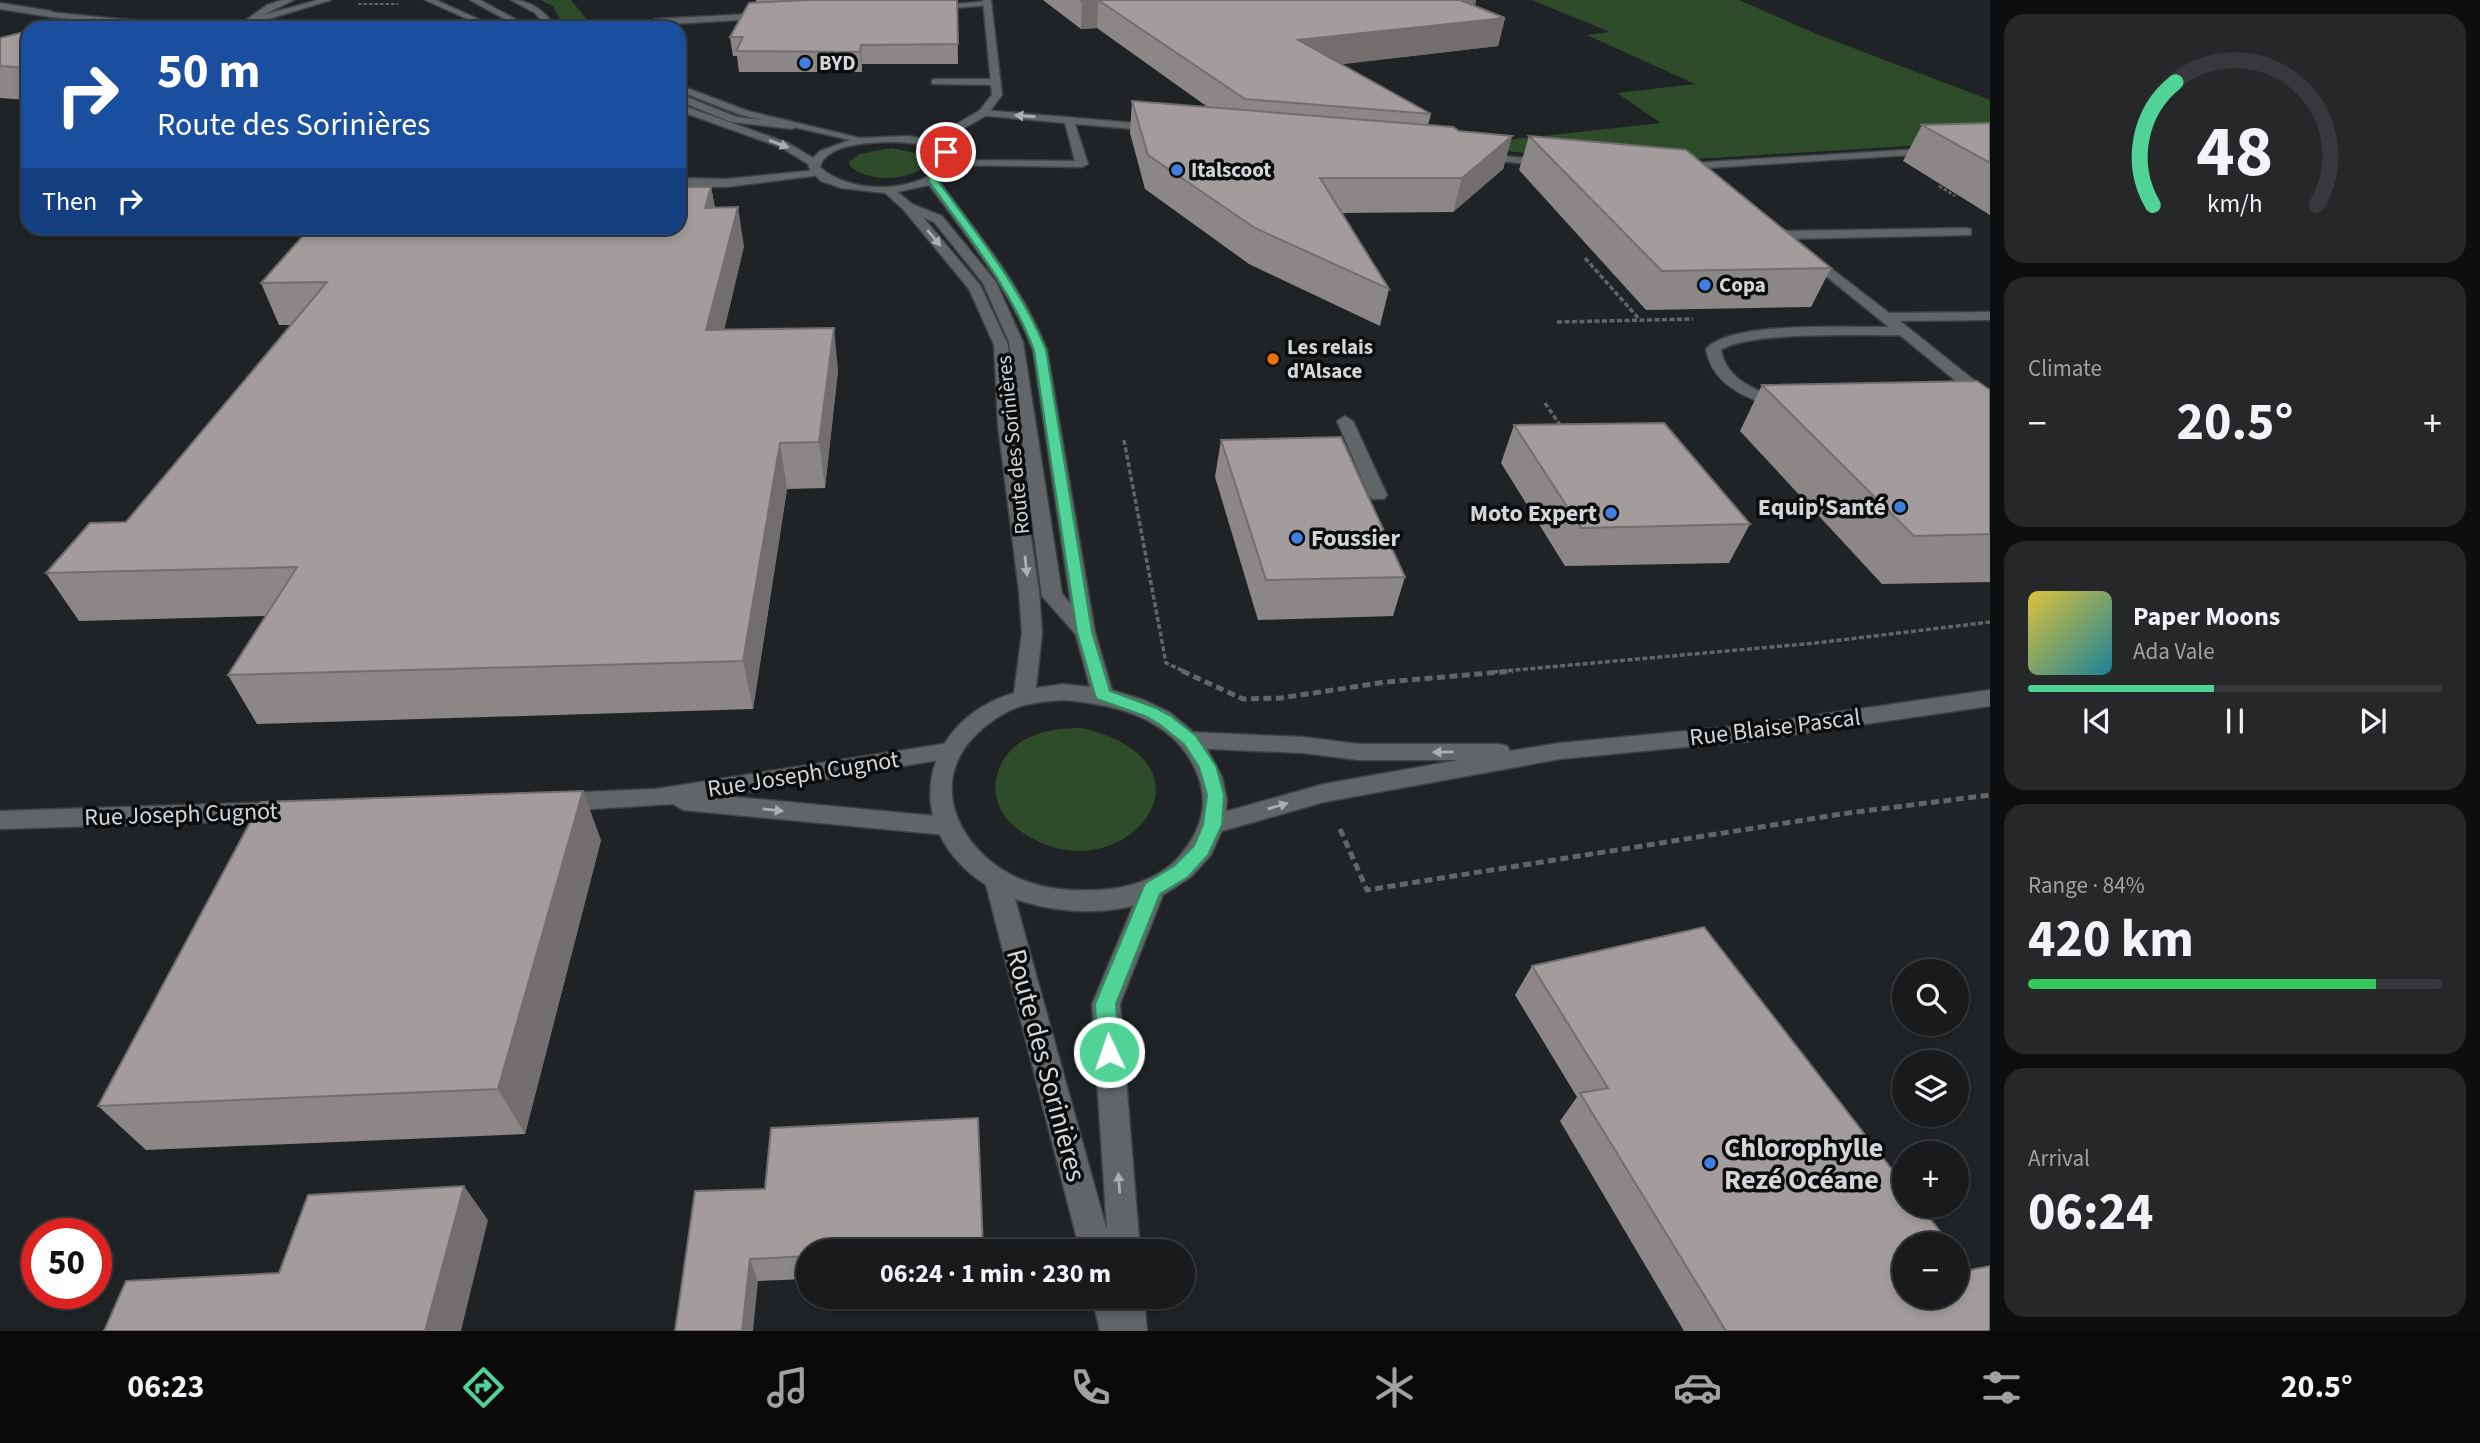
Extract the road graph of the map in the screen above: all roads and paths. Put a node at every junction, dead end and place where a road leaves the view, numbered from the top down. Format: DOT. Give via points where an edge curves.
graph roads {
  1 [pos="290,0"];
  2 [pos="327,0"];
  3 [pos="429,0"];
  4 [pos="474,0"];
  5 [pos="515,0"];
  6 [pos="987,2"];
  7 [pos="0,6"];
  8 [pos="918,7"];
  9 [pos="779,15"];
  10 [pos="116,21"];
  11 [pos="252,21"];
  12 [pos="263,21"];
  13 [pos="478,21"];
  14 [pos="514,21"];
  15 [pos="547,21"];
  16 [pos="673,21"];
  17 [pos="935,82"];
  18 [pos="996,82"];
  19 [pos="686,91"];
  20 [pos="686,100"];
  21 [pos="686,110"];
  22 [pos="983,113"];
  23 [pos="1069,120"];
  24 [pos="735,121"];
  25 [pos="792,125"];
  26 [pos="1166,128"];
  27 [pos="741,132"];
  28 [pos="864,140"];
  29 [pos="929,144"];
  30 [pos="1938,150"];
  31 [pos="1468,156"];
  32 [pos="951,163"];
  33 [pos="1564,165"];
  34 [pos="815,168"];
  35 [pos="1657,168"];
  36 [pos="932,180"];
  37 [pos="686,182"];
  38 [pos="887,189"];
  39 [pos="945,200"];
  40 [pos="907,206"];
  41 [pos="939,219"];
  42 [pos="1967,232"];
  43 [pos="1585,258"];
  44 [pos="1990,316"];
  45 [pos="1886,317"];
  46 [pos="1641,321"];
  47 [pos="1904,331"];
  48 [pos="1545,403"];
  49 [pos="1986,406"];
  50 [pos="1803,408"];
  51 [pos="1345,421"];
  52 [pos="1569,438"];
  53 [pos="1124,440"];
  54 [pos="1378,495"];
  55 [pos="1052,596"];
  56 [pos="1990,622"];
  57 [pos="1085,632"];
  58 [pos="1032,633"];
  59 [pos="1103,695"];
  60 [pos="1024,698"];
  61 [pos="1990,698"];
  62 [pos="1190,740"];
  63 [pos="949,751"];
  64 [pos="1560,751"];
  65 [pos="1324,793"];
  66 [pos="1990,795"];
  67 [pos="656,798"];
  68 [pos="531,803"];
  69 [pos="307,810"];
  70 [pos="0,820"];
  71 [pos="1212,825"];
  72 [pos="946,826"];
  73 [pos="997,880"];
  74 [pos="1153,888"];
  75 [pos="1093,1239"];
  76 [pos="1123,1239"];
  77 [pos="1111,1309"];
  78 [pos="1129,1309"];
  79 [pos="1117,1331"];
  80 [pos="1130,1331"];
  1 -- 11 [label="main road" via="270,7"];
  2 -- 12 [label="main road"];
  3 -- 13 [label="main road"];
  4 -- 14 [label="main road"];
  5 -- 15 [label="main road"];
  6 -- 8 [label="main road"];
  6 -- 18 [label="main road"];
  7 -- 10 [label="main road"];
  9 -- 16 [label="main road"];
  17 -- 18 [label="main road"];
  18 -- 22 [label="main road" via="997,95"];
  19 -- 25 [label="main road"];
  20 -- 24 [label="main road"];
  21 -- 27 [label="main road"];
  23 -- 22 [label="main road, one-way"];
  22 -- 29 [label="main road"];
  23 -- 26 [label="main road"];
  23 -- 32 [label="main road" via="1082,164"];
  24 -- 25 [label="main road"];
  24 -- 27 [label="main road"];
  25 -- 28 [label="main road"];
  27 -- 34 [label="main road, one-way" via="784,145"];
  28 -- 29 [label="main road"];
  28 -- 34 [label="main road" via="834,147 820,155"];
  29 -- 32 [label="main road" via="946,152"];
  30 -- 35 [label="main road"];
  31 -- 33 [label="main road"];
  32 -- 36 [label="main road"];
  34 -- 37 [label="main road" via="726,183"];
  34 -- 38 [label="main road" via="838,184"];
  36 -- 38 [label="main road"];
  36 -- 39 [label="main road, Route des Sorinières"];
  38 -- 40 [label="main road, Route des Sorinières"];
  39 -- 41 [label="main road"];
  39 -- 57 [label="main road, Route des Sorinières" via="1003,276 1040,350"];
  40 -- 41 [label="main road"];
  40 -- 58 [label="main road, Route des Sorinières, one-way" via="975,288 1002,345 1006,425"];
  41 -- 55 [label="main road" via="989,282 1016,342"];
  42 -- 45 [label="main road" via="1784,235"];
  43 -- 46 [label="path"];
  44 -- 45 [label="main road"];
  45 -- 47 [label="main road"];
  47 -- 49 [label="main road"];
  47 -- 50 [label="main road" via="1756,334 1713,349 1714,362 1733,383 1768,401"];
  48 -- 52 [label="path"];
  51 -- 54 [label="main road"];
  53 -- 56 [label="path" via="1166,663 1242,699"];
  55 -- 57 [label="main road"];
  55 -- 58 [label="main road"];
  57 -- 59 [label="main road, Route des Sorinières"];
  58 -- 60 [label="main road, Route des Sorinières"];
  59 -- 60 [label="main road" via="1063,692"];
  59 -- 62 [label="main road" via="1165,720"];
  60 -- 63 [label="main road" via="970,726"];
  61 -- 64 [label="main road, Rue Blaise Pascal" via="1749,733"];
  64 -- 62 [label="main road, Rue Blaise Pascal, one-way" via="1358,752"];
  62 -- 71 [label="main road" via="1208,766 1216,795"];
  63 -- 67 [label="main road, Rue Joseph Cugnot"];
  63 -- 72 [label="main road" via="940,774 938,800"];
  64 -- 65 [label="main road, Rue Blaise Pascal"];
  65 -- 66 [label="path" via="1367,890 1848,813"];
  71 -- 65 [label="main road, Rue Blaise Pascal, one-way"];
  67 -- 68 [label="main road, Rue Joseph Cugnot"];
  67 -- 72 [label="main road, Rue Joseph Cugnot, one-way"];
  69 -- 70 [label="main road, Rue Joseph Cugnot"];
  71 -- 74 [label="main road" via="1201,850 1181,871"];
  72 -- 73 [label="main road" via="965,855"];
  73 -- 74 [label="main road" via="1033,896 1074,902 1116,900"];
  73 -- 75 [label="main road, Route des Sorinières"];
  76 -- 74 [label="main road, Route des Sorinières, one-way" via="1106,1004"];
  77 -- 79 [label="main road"];
  78 -- 80 [label="main road"];
}
